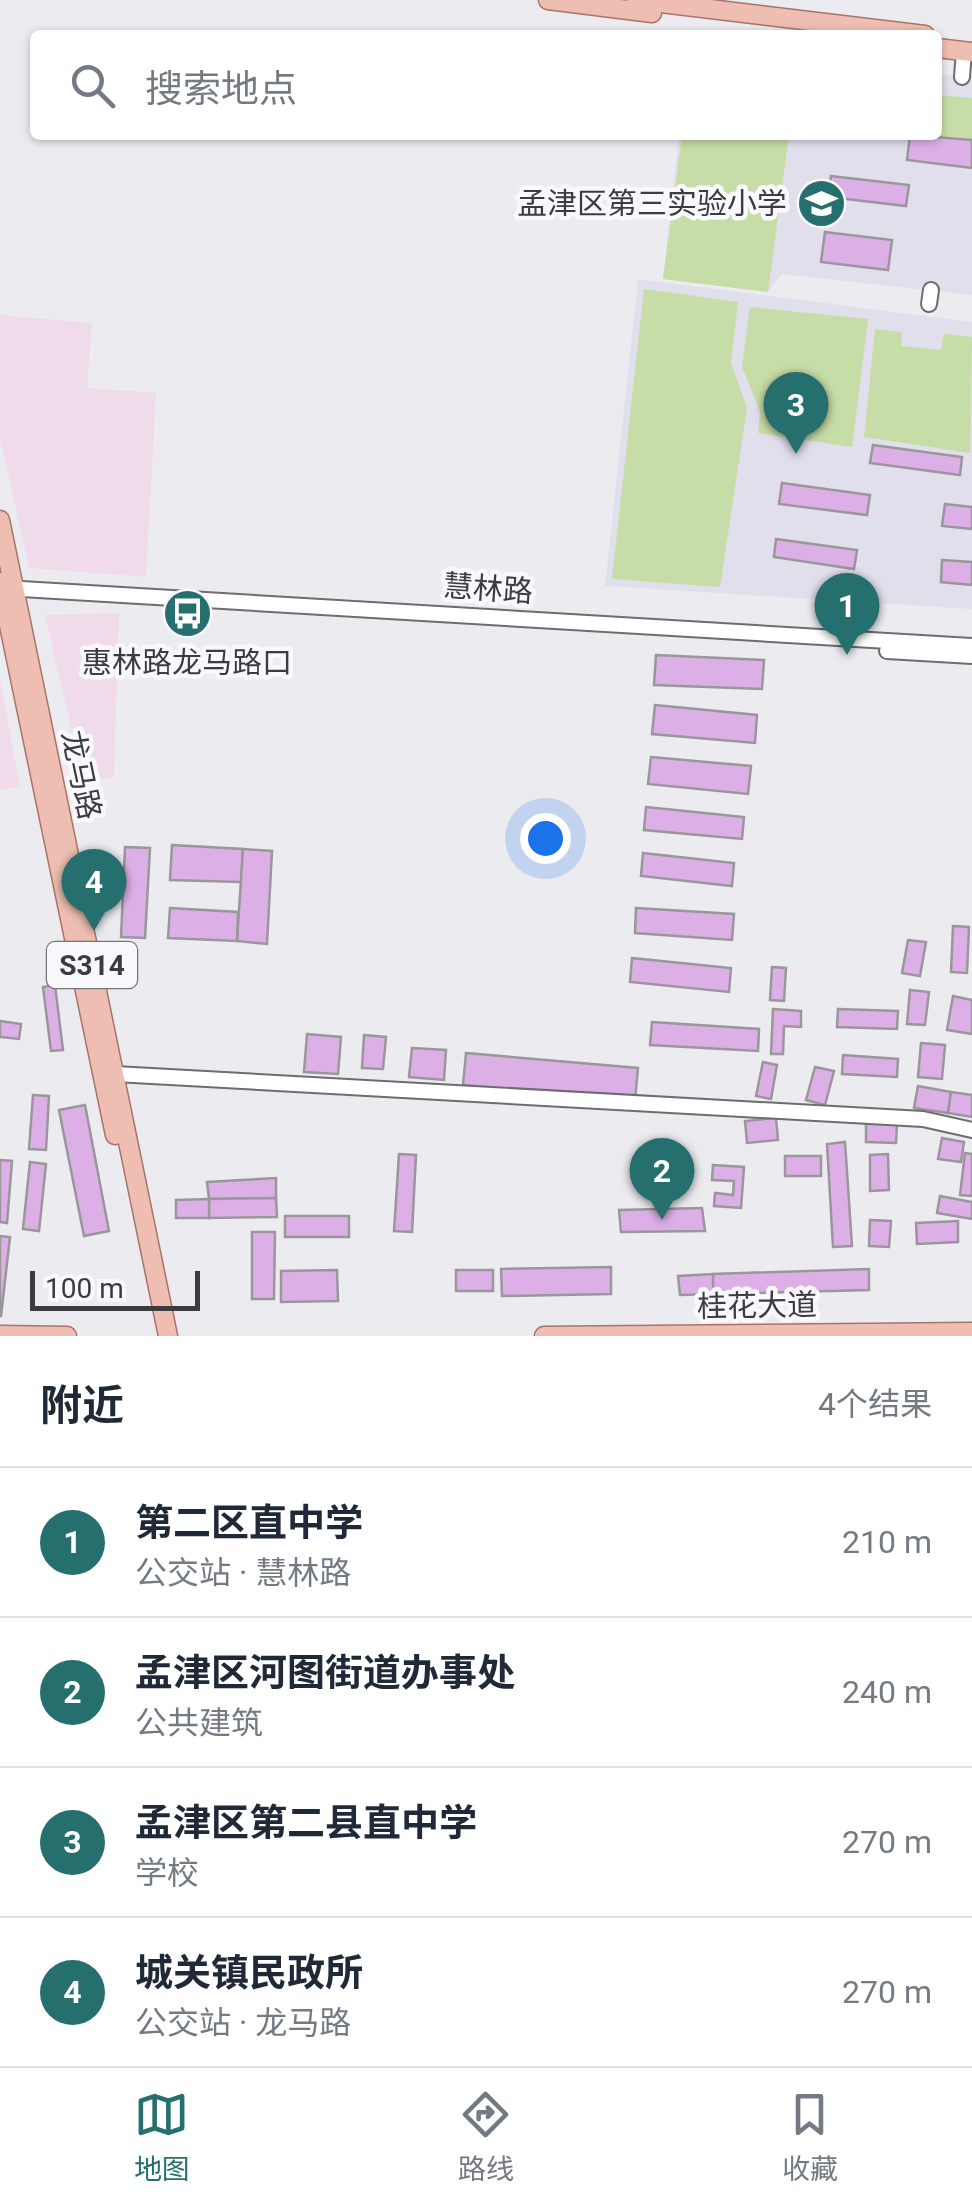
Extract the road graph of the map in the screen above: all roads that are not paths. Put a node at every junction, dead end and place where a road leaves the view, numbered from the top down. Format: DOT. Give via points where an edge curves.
graph roads {
  1 [pos="548,0"];
  2 [pos="636,0"];
  3 [pos="791,30"];
  4 [pos="884,30"];
  5 [pos="942,38"];
  6 [pos="942,48"];
  7 [pos="969,48"];
  8 [pos="962,77"];
  9 [pos="0,520"];
  10 [pos="7,590"];
  11 [pos="972,646"];
  12 [pos="972,656"];
  13 [pos="115,1074"];
  14 [pos="972,1130"];
  15 [pos="972,1332"];
  16 [pos="0,1336"];
  17 [pos="67,1336"];
  18 [pos="157,1336"];
  19 [pos="168,1336"];
  20 [pos="544,1336"];
  1 -- 3 [label="main road"];
  2 -- 4 [label="main road"];
  5 -- 7 [label="main road"];
  6 -- 7 [label="main road"];
  7 -- 8 [label="street"];
  9 -- 10 [label="main road, 龙马路 / S314"];
  10 -- 11 [label="street, 慧林路"];
  10 -- 12 [label="street, 慧林路"];
  10 -- 13 [label="main road, 龙马路 / S314"];
  10 -- 18 [label="main road, 龙马路 / S314"];
  13 -- 14 [label="street" via="923,1119"];
  13 -- 19 [label="main road, 龙马路 / S314"];
  15 -- 20 [label="main road, 桂花大道"];
  16 -- 17 [label="main road"];
}
